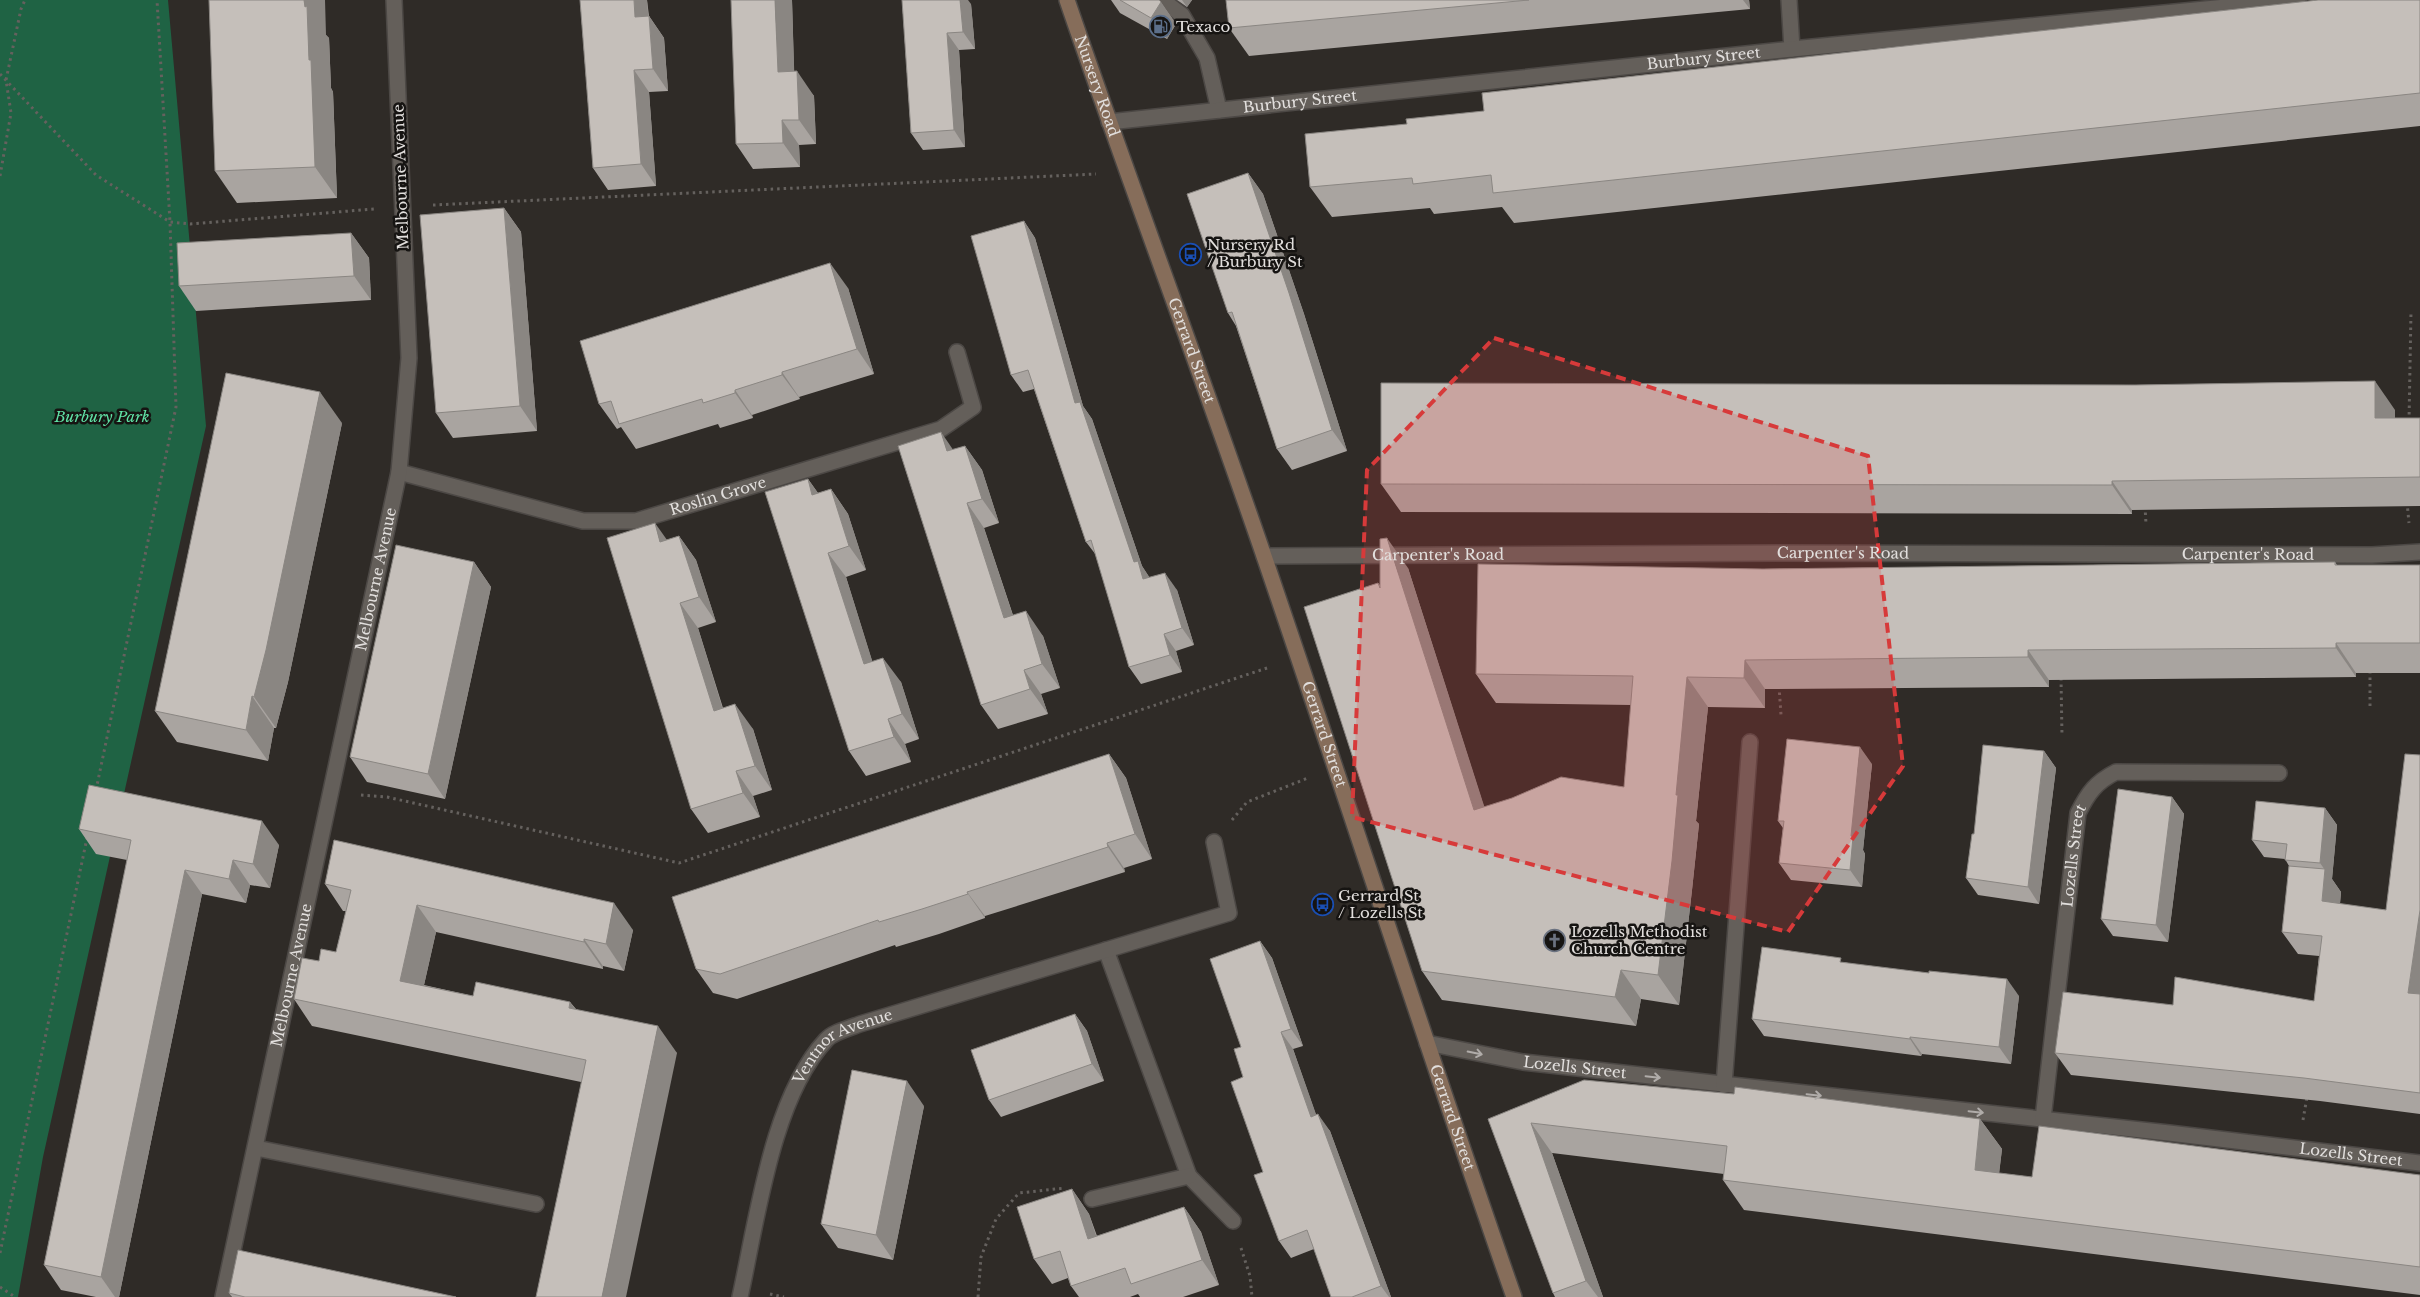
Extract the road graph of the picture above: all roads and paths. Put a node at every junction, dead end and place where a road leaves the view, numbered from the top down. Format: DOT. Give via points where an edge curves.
graph roads {
  1 [pos="25,0"];
  2 [pos="157,0"];
  3 [pos="394,0"];
  4 [pos="1067,0"];
  5 [pos="1162,0"];
  6 [pos="1789,0"];
  7 [pos="2298,0"];
  8 [pos="1792,49"];
  9 [pos="0,74"];
  10 [pos="6,80"];
  11 [pos="1219,110"];
  12 [pos="1109,122"];
  13 [pos="1126,172"];
  14 [pos="0,176"];
  15 [pos="402,207"];
  16 [pos="170,222"];
  17 [pos="2411,311"];
  18 [pos="957,352"];
  19 [pos="2409,426"];
  20 [pos="399,472"];
  21 [pos="2407,494"];
  22 [pos="2145,503"];
  23 [pos="2416,552"];
  24 [pos="2148,555"];
  25 [pos="1264,556"];
  26 [pos="1297,656"];
  27 [pos="2370,668"];
  28 [pos="2061,676"];
  29 [pos="1779,677"];
  30 [pos="2370,706"];
  31 [pos="1781,715"];
  32 [pos="2062,736"];
  33 [pos="1750,742"];
  34 [pos="1334,767"];
  35 [pos="2279,773"];
  36 [pos="330,792"];
  37 [pos="95,796"];
  38 [pos="87,835"];
  39 [pos="1214,842"];
  40 [pos="1106,950"];
  41 [pos="1427,1043"];
  42 [pos="1724,1085"];
  43 [pos="2308,1088"];
  44 [pos="2043,1119"];
  45 [pos="2303,1126"];
  46 [pos="256,1148"];
  47 [pos="2420,1163"];
  48 [pos="1189,1176"];
  49 [pos="1092,1199"];
  50 [pos="536,1204"];
  51 [pos="1233,1221"];
  52 [pos="0,1253"];
  53 [pos="0,1287"];
  54 [pos="15,1297"];
  55 [pos="223,1297"];
  56 [pos="740,1297"];
  57 [pos="978,1297"];
  58 [pos="1252,1297"];
  59 [pos="1514,1297"];
  1 -- 10 [label="path"];
  2 -- 16 [label="path"];
  3 -- 15 [label="street, Melbourne Avenue"];
  4 -- 12 [label="main road, Nursery Road"];
  5 -- 11 [label="street" via="1182,15 1207,58"];
  6 -- 8 [label="street"];
  7 -- 8 [label="street, Burbury Street"];
  8 -- 11 [label="street, Burbury Street"];
  9 -- 10 [label="path"];
  10 -- 14 [label="path" via="11,113"];
  10 -- 16 [label="path" via="96,175"];
  11 -- 12 [label="street, Burbury Street"];
  12 -- 13 [label="main road, Nursery Road"];
  13 -- 15 [label="path"];
  13 -- 25 [label="main road, Gerrard Street"];
  15 -- 16 [label="path" via="190,224"];
  15 -- 20 [label="street, Melbourne Avenue" via="409,358"];
  16 -- 37 [label="path" via="176,407"];
  17 -- 19 [label="path"];
  18 -- 20 [label="street, Roslin Grove" via="973,407 941,429 636,521 583,521"];
  20 -- 36 [label="street, Melbourne Avenue"];
  21 -- 23 [label="path"];
  22 -- 24 [label="path"];
  23 -- 24 [label="street, Carpenter's Road"];
  24 -- 25 [label="street, Carpenter's Road"];
  25 -- 26 [label="main road, Gerrard Street"];
  26 -- 34 [label="main road, Gerrard Street"];
  26 -- 36 [label="path" via="679,863 387,797"];
  27 -- 30 [label="path"];
  28 -- 32 [label="path"];
  29 -- 31 [label="path"];
  33 -- 42 [label="street"];
  34 -- 39 [label="path" via="1247,802"];
  34 -- 41 [label="main road, Gerrard Street"];
  35 -- 44 [label="street, Lozells Street" via="2116,772 2100,780 2087,794 2078,814"];
  36 -- 46 [label="street, Melbourne Avenue"];
  38 -- 52 [label="path"];
  39 -- 40 [label="street, Ventnor Avenue" via="1229,913"];
  40 -- 48 [label="street"];
  40 -- 56 [label="street, Ventnor Avenue" via="860,1024 827,1038 802,1072 775,1136"];
  41 -- 42 [label="street, Lozells Street, one-way" via="1523,1062"];
  41 -- 59 [label="main road, Gerrard Street"];
  42 -- 44 [label="street, Lozells Street, one-way"];
  43 -- 45 [label="path"];
  44 -- 47 [label="street, Lozells Street"];
  46 -- 50 [label="street"];
  46 -- 55 [label="street, Melbourne Avenue"];
  48 -- 49 [label="street"];
  48 -- 51 [label="street"];
  49 -- 57 [label="path" via="1072,1188 1019,1193 996,1219 980,1257"];
  51 -- 58 [label="path" via="1250,1276"];
  53 -- 54 [label="path"];
}
